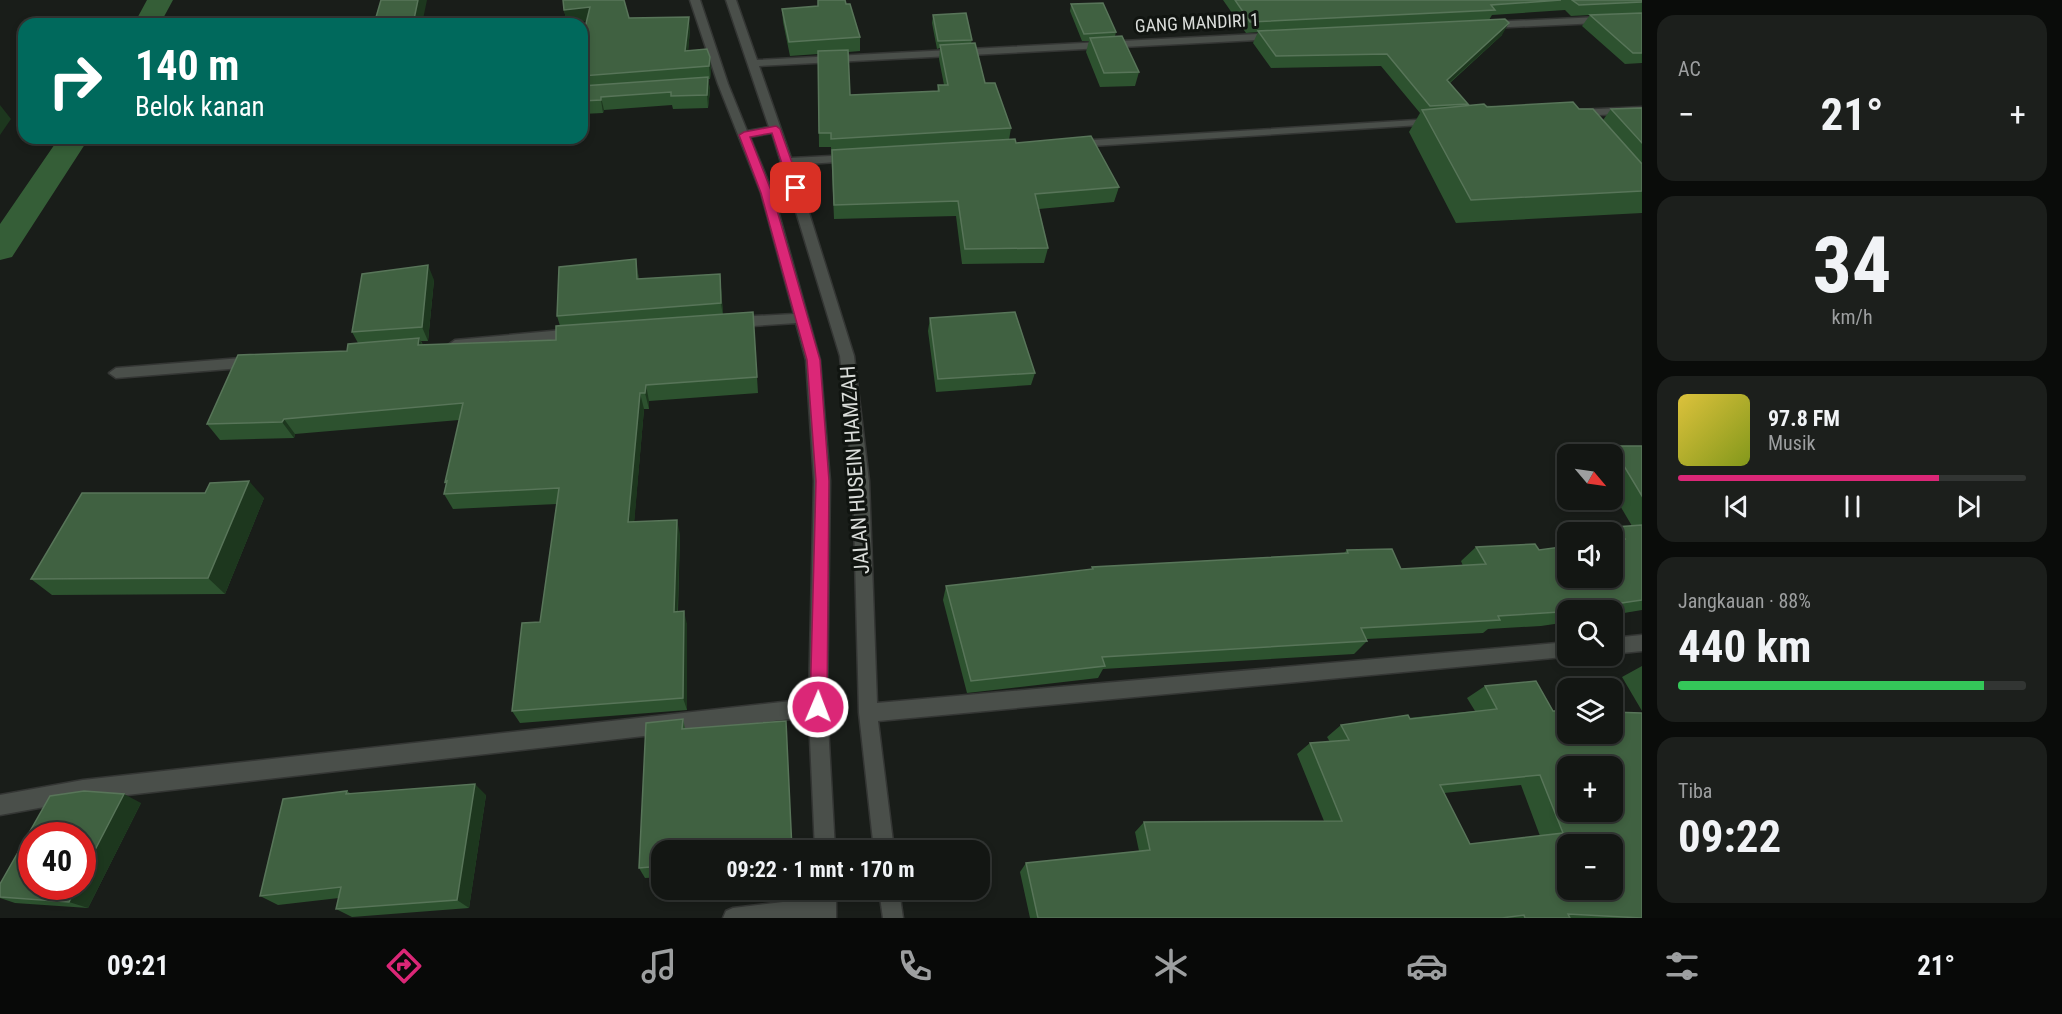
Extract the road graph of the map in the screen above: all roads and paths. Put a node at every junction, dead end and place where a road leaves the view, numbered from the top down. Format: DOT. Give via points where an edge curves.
graph roads {
  1 [pos="695,0"];
  2 [pos="731,0"];
  3 [pos="1642,18"];
  4 [pos="1475,26"];
  5 [pos="1285,35"];
  6 [pos="754,63"];
  7 [pos="1642,110"];
  8 [pos="1569,116"];
  9 [pos="1440,122"];
  10 [pos="776,129"];
  11 [pos="744,135"];
  12 [pos="1060,145"];
  13 [pos="858,158"];
  14 [pos="786,162"];
  15 [pos="802,318"];
  16 [pos="718,323"];
  17 [pos="586,333"];
  18 [pos="437,346"];
  19 [pos="272,360"];
  20 [pos="116,373"];
  21 [pos="1642,642"];
  22 [pos="1623,645"];
  23 [pos="1557,651"];
  24 [pos="818,707"];
  25 [pos="868,713"];
  26 [pos="0,805"];
  27 [pos="825,840"];
  28 [pos="883,840"];
  29 [pos="890,900"];
  30 [pos="826,905"];
  31 [pos="733,918"];
  32 [pos="893,918"];
  1 -- 11 [label="street, JALAN HUSEIN HAMZAH" via="717,84"];
  2 -- 6 [label="street, JALAN HUSEIN HAMZAH"];
  3 -- 4 [label="street"];
  5 -- 6 [label="street, GANG MANDIRI 1"];
  6 -- 10 [label="street, JALAN HUSEIN HAMZAH"];
  7 -- 8 [label="street"];
  9 -- 12 [label="street"];
  10 -- 11 [label="street"];
  10 -- 14 [label="street, JALAN HUSEIN HAMZAH"];
  11 -- 15 [label="street, JALAN HUSEIN HAMZAH" via="767,193"];
  13 -- 14 [label="street"];
  14 -- 25 [label="street, JALAN HUSEIN HAMZAH" via="847,356 861,481"];
  15 -- 16 [label="street"];
  15 -- 24 [label="street, JALAN HUSEIN HAMZAH" via="813,360 822,481"];
  17 -- 18 [label="street"];
  19 -- 20 [label="street"];
  21 -- 22 [label="street"];
  23 -- 25 [label="street"];
  24 -- 26 [label="street" via="83,790"];
  24 -- 27 [label="street, JALAN HUSEIN HAMZAH"];
  25 -- 28 [label="street, JALAN HUSEIN HAMZAH"];
  29 -- 32 [label="street"];
  30 -- 31 [label="street"];
}
